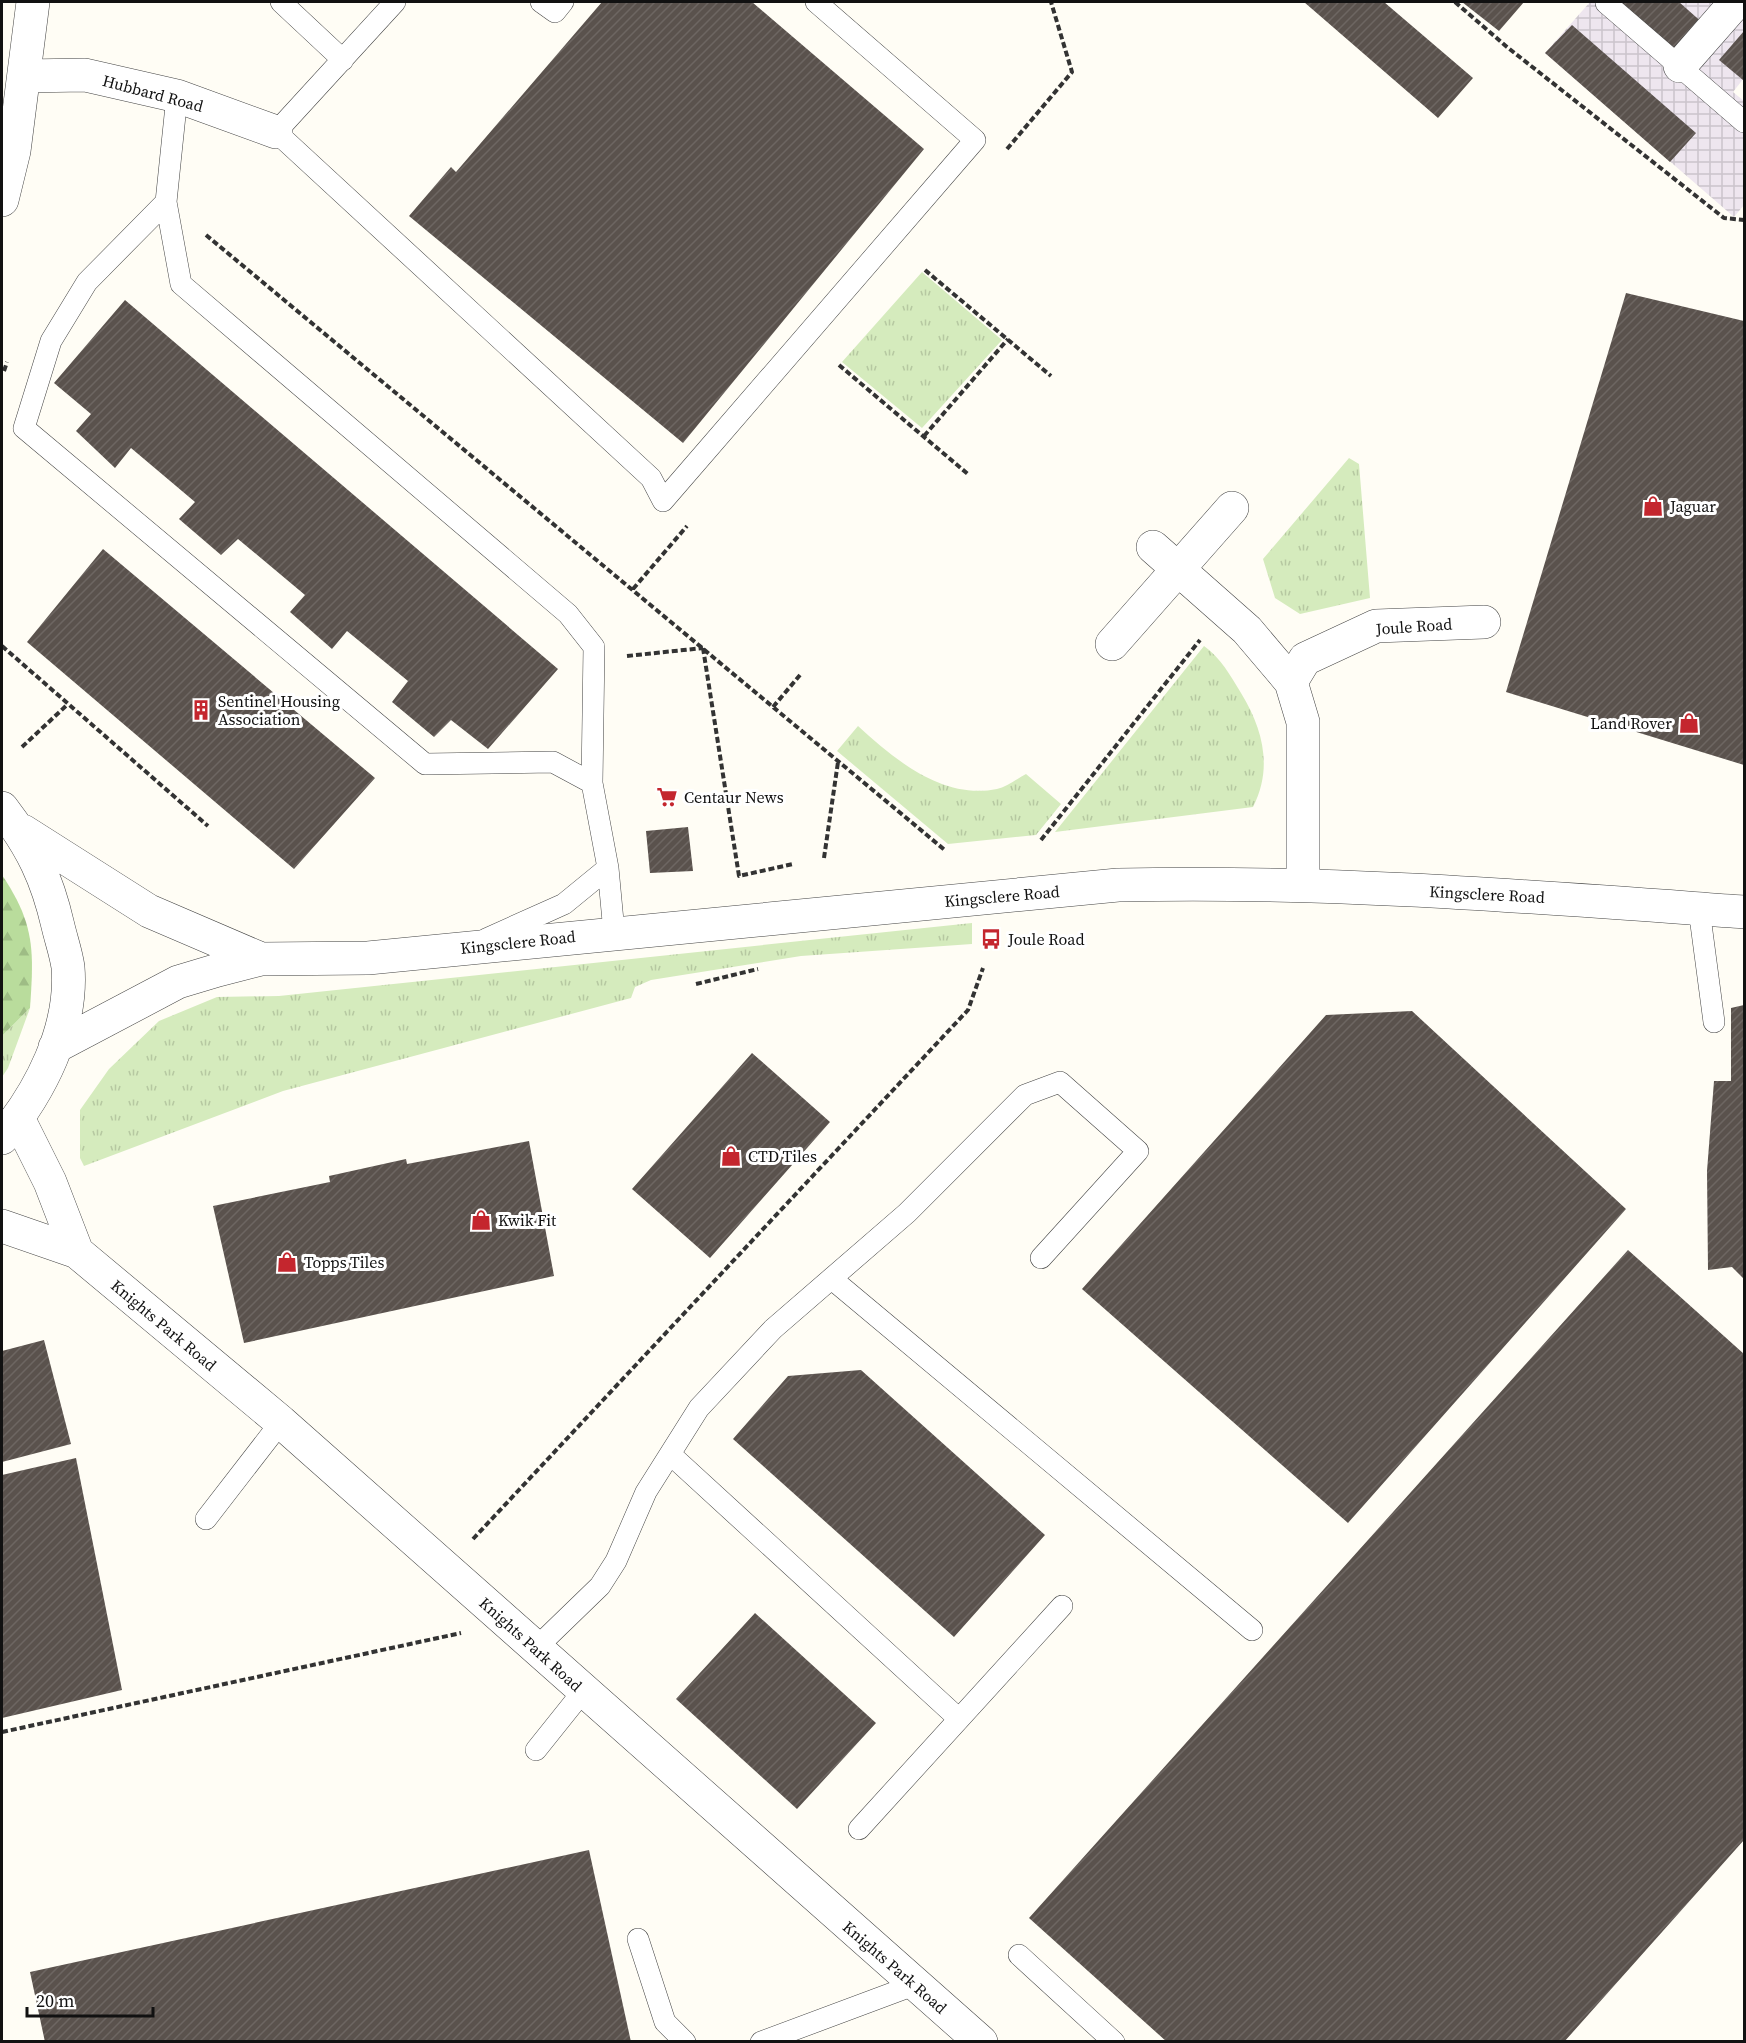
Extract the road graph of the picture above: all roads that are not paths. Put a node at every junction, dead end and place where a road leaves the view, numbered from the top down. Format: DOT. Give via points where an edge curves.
graph roads {
  1 [pos="33,2"];
  2 [pos="281,2"];
  3 [pos="395,2"];
  4 [pos="541,2"];
  5 [pos="563,2"];
  6 [pos="816,2"];
  7 [pos="1736,2"];
  8 [pos="1606,3"];
  9 [pos="343,60"];
  10 [pos="1680,66"];
  11 [pos="26,76"];
  12 [pos="177,96"];
  13 [pos="1744,122"];
  14 [pos="276,132"];
  15 [pos="2,200"];
  16 [pos="166,202"];
  17 [pos="1232,508"];
  18 [pos="1153,547"];
  19 [pos="1177,569"];
  20 [pos="1484,622"];
  21 [pos="1112,644"];
  22 [pos="1291,682"];
  23 [pos="592,783"];
  24 [pos="9,818"];
  25 [pos="608,868"];
  26 [pos="1304,885"];
  27 [pos="1698,909"];
  28 [pos="1744,912"];
  29 [pos="614,932"];
  30 [pos="469,946"];
  31 [pos="261,959"];
  32 [pos="1714,1022"];
  33 [pos="55,1047"];
  34 [pos="10,1128"];
  35 [pos="2,1227"];
  36 [pos="77,1252"];
  37 [pos="1041,1258"];
  38 [pos="832,1279"];
  39 [pos="281,1422"];
  40 [pos="670,1454"];
  41 [pos="206,1519"];
  42 [pos="1062,1606"];
  43 [pos="1252,1630"];
  44 [pos="536,1648"];
  45 [pos="584,1690"];
  46 [pos="959,1719"];
  47 [pos="536,1750"];
  48 [pos="859,1829"];
  49 [pos="638,1939"];
  50 [pos="1019,1955"];
  51 [pos="914,1985"];
  52 [pos="685,2042"];
  53 [pos="761,2042"];
  54 [pos="981,2042"];
  55 [pos="1114,2042"];
  1 -- 11 [label="street"];
  2 -- 9 [label="lane"];
  3 -- 9 [label="lane"];
  4 -- 5 [label="lane" via="555,12"];
  6 -- 14 [label="lane" via="975,140 663,501 651,478"];
  7 -- 10 [label="street"];
  8 -- 10 [label="lane"];
  9 -- 14 [label="lane"];
  10 -- 13 [label="lane"];
  11 -- 12 [label="street, Hubbard Road" via="84,75"];
  11 -- 15 [label="street"];
  12 -- 14 [label="street, Hubbard Road"];
  12 -- 16 [label="lane"];
  16 -- 23 [label="lane" via="181,284 568,614 594,647"];
  16 -- 23 [label="lane" via="87,282 51,341 24,428 425,764 553,762"];
  17 -- 19 [label="street"];
  18 -- 19 [label="street"];
  19 -- 21 [label="street"];
  19 -- 22 [label="street" via="1247,630"];
  20 -- 22 [label="street, Joule Road" via="1376,626 1305,659"];
  22 -- 26 [label="street" via="1303,722"];
  23 -- 25 [label="lane"];
  24 -- 31 [label="street, Kingsclere Road" via="149,911"];
  24 -- 33 [label="street" via="41,866 68,966 67,1003"];
  25 -- 29 [label="lane"];
  25 -- 30 [label="lane" via="564,904"];
  26 -- 27 [label="street, Kingsclere Road" via="1510,894"];
  26 -- 29 [label="street, Kingsclere Road" via="1118,885"];
  27 -- 28 [label="street, Kingsclere Road"];
  27 -- 32 [label="lane"];
  29 -- 30 [label="street, Kingsclere Road"];
  30 -- 31 [label="street, Kingsclere Road" via="368,958"];
  31 -- 33 [label="street, Kingsclere Road" via="178,982"];
  33 -- 34 [label="street" via="42,1079"];
  34 -- 36 [label="street, Knights Park Road" via="50,1182"];
  35 -- 36 [label="street, Knights Park Road"];
  36 -- 39 [label="street, Knights Park Road"];
  37 -- 38 [label="lane" via="1138,1151 1060,1082 1025,1095 907,1213"];
  38 -- 40 [label="lane" via="773,1329 699,1408"];
  38 -- 43 [label="lane"];
  39 -- 41 [label="lane"];
  39 -- 44 [label="street, Knights Park Road"];
  40 -- 44 [label="lane" via="646,1492 616,1561 600,1586"];
  40 -- 46 [label="lane"];
  42 -- 46 [label="lane"];
  44 -- 45 [label="street, Knights Park Road"];
  45 -- 47 [label="lane"];
  45 -- 51 [label="street, Knights Park Road"];
  46 -- 48 [label="lane"];
  49 -- 52 [label="lane" via="665,2022"];
  50 -- 55 [label="lane"];
  51 -- 53 [label="lane"];
  51 -- 54 [label="street, Knights Park Road"];
}
